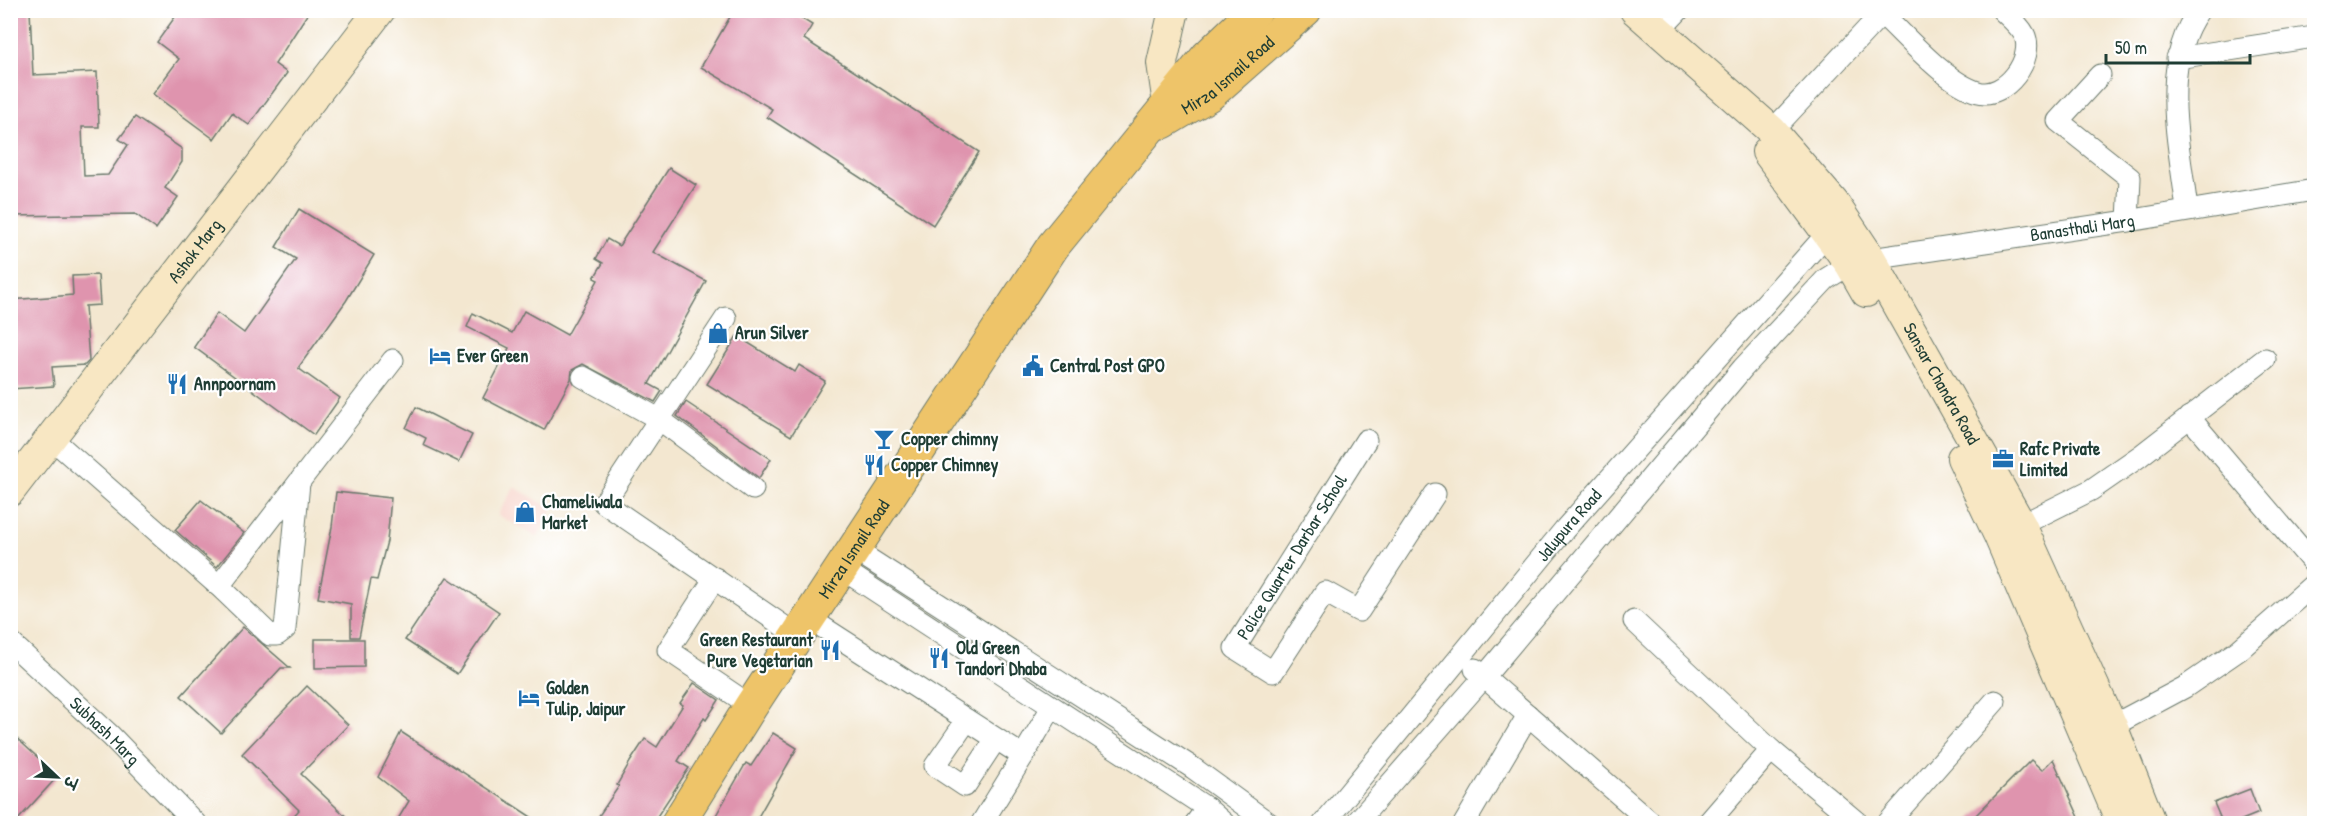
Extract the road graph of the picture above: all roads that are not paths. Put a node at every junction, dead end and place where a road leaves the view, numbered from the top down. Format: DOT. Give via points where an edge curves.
graph roads {
  1 [pos="380,10"];
  2 [pos="1174,10"];
  3 [pos="1256,10"];
  4 [pos="1305,10"];
  5 [pos="1611,10"];
  6 [pos="1635,10"];
  7 [pos="2002,10"];
  8 [pos="2199,10"];
  9 [pos="1884,12"];
  10 [pos="1669,21"];
  11 [pos="2314,38"];
  12 [pos="2178,58"];
  13 [pos="2100,75"];
  14 [pos="1160,119"];
  15 [pos="1772,131"];
  16 [pos="2314,190"];
  17 [pos="2187,210"];
  18 [pos="2128,221"];
  19 [pos="1836,228"];
  20 [pos="1860,261"];
  21 [pos="726,318"];
  22 [pos="2265,359"];
  23 [pos="393,360"];
  24 [pos="583,377"];
  25 [pos="2189,417"];
  26 [pos="659,419"];
  27 [pos="51,438"];
  28 [pos="1366,440"];
  29 [pos="298,483"];
  30 [pos="753,489"];
  31 [pos="10,491"];
  32 [pos="1435,495"];
  33 [pos="2021,525"];
  34 [pos="848,560"];
  35 [pos="2314,564"];
  36 [pos="715,578"];
  37 [pos="2314,584"];
  38 [pos="219,586"];
  39 [pos="1634,621"];
  40 [pos="804,627"];
  41 [pos="10,642"];
  42 [pos="1462,657"];
  43 [pos="1484,677"];
  44 [pos="1995,701"];
  45 [pos="751,706"];
  46 [pos="1052,707"];
  47 [pos="1528,715"];
  48 [pos="967,720"];
  49 [pos="2112,726"];
  50 [pos="996,738"];
  51 [pos="1771,750"];
  52 [pos="1023,756"];
  53 [pos="1201,816"];
  54 [pos="196,824"];
  55 [pos="677,824"];
  56 [pos="981,824"];
  57 [pos="1225,824"];
  58 [pos="1270,824"];
  59 [pos="1323,824"];
  60 [pos="1355,824"];
  61 [pos="1464,824"];
  62 [pos="1653,824"];
  63 [pos="1707,824"];
  64 [pos="1859,824"];
  65 [pos="1887,824"];
  66 [pos="2122,824"];
  67 [pos="2151,824"];
  1 -- 27 [label="street, Ashok Marg"];
  2 -- 14 [label="street" via="1162,63"];
  3 -- 14 [label="highway, Mirza Ismail Road" via="1207,57"];
  4 -- 14 [label="highway, Mirza Ismail Road" via="1210,94"];
  5 -- 19 [label="street, Sansar Chandra Road" via="1746,127"];
  6 -- 10 [label="street, Sansar Chandra Road"];
  7 -- 9 [label="street" via="2024,35 2025,57 2012,80 1995,91 1980,93 1944,71"];
  8 -- 12 [label="street" via="2188,26"];
  9 -- 15 [label="street"];
  10 -- 15 [label="street, Sansar Chandra Road"];
  11 -- 12 [label="street"];
  12 -- 17 [label="street" via="2175,94"];
  13 -- 18 [label="street" via="2058,121 2130,178"];
  14 -- 34 [label="highway, Mirza Ismail Road" via="1053,246"];
  15 -- 19 [label="street, Sansar Chandra Road" via="1834,203"];
  16 -- 17 [label="street, Banasthali Marg"];
  17 -- 18 [label="street, Banasthali Marg"];
  18 -- 20 [label="street, Banasthali Marg"];
  19 -- 20 [label="street, Sansar Chandra Road"];
  19 -- 42 [label="street, Jalupura Road" via="1564,530"];
  20 -- 33 [label="street, Sansar Chandra Road"];
  20 -- 43 [label="street, Jalupura Road" via="1826,279 1743,368"];
  20 -- 66 [label="street, Sansar Chandra Road" via="1984,505"];
  21 -- 26 [label="street"];
  22 -- 25 [label="street"];
  23 -- 29 [label="street"];
  24 -- 26 [label="street"];
  25 -- 33 [label="street" via="2091,490"];
  25 -- 35 [label="street"];
  26 -- 30 [label="street"];
  26 -- 36 [label="street" via="604,503"];
  27 -- 31 [label="street, Ashok Marg"];
  27 -- 38 [label="street"];
  28 -- 32 [label="street, Police Quarter Darbar School" via="1235,648 1273,672 1325,592 1359,612"];
  29 -- 38 [label="street"];
  29 -- 38 [label="street" via="285,629 270,635"];
  33 -- 49 [label="street, Sansar Chandra Road"];
  34 -- 40 [label="highway, Mirza Ismail Road"];
  34 -- 46 [label="street"];
  34 -- 58 [label="street" via="1193,768"];
  36 -- 40 [label="street"];
  36 -- 45 [label="street" via="668,650"];
  37 -- 49 [label="street" via="2230,656 2185,687"];
  39 -- 51 [label="street"];
  40 -- 45 [label="highway, Mirza Ismail Road"];
  40 -- 48 [label="street"];
  41 -- 54 [label="street, Subhash Marg" via="111,736"];
  42 -- 43 [label="street"];
  42 -- 59 [label="street, Jalupura Road"];
  43 -- 47 [label="street"];
  43 -- 60 [label="street, Jalupura Road"];
  44 -- 65 [label="street"];
  45 -- 55 [label="highway, Mirza Ismail Road"];
  46 -- 52 [label="street"];
  46 -- 53 [label="street"];
  47 -- 61 [label="street"];
  47 -- 62 [label="street"];
  48 -- 50 [label="street"];
  48 -- 50 [label="street" via="935,766 965,786"];
  49 -- 67 [label="street, Sansar Chandra Road"];
  50 -- 52 [label="street"];
  51 -- 63 [label="street"];
  51 -- 64 [label="street"];
  52 -- 56 [label="street"];
  53 -- 57 [label="street"];
}
